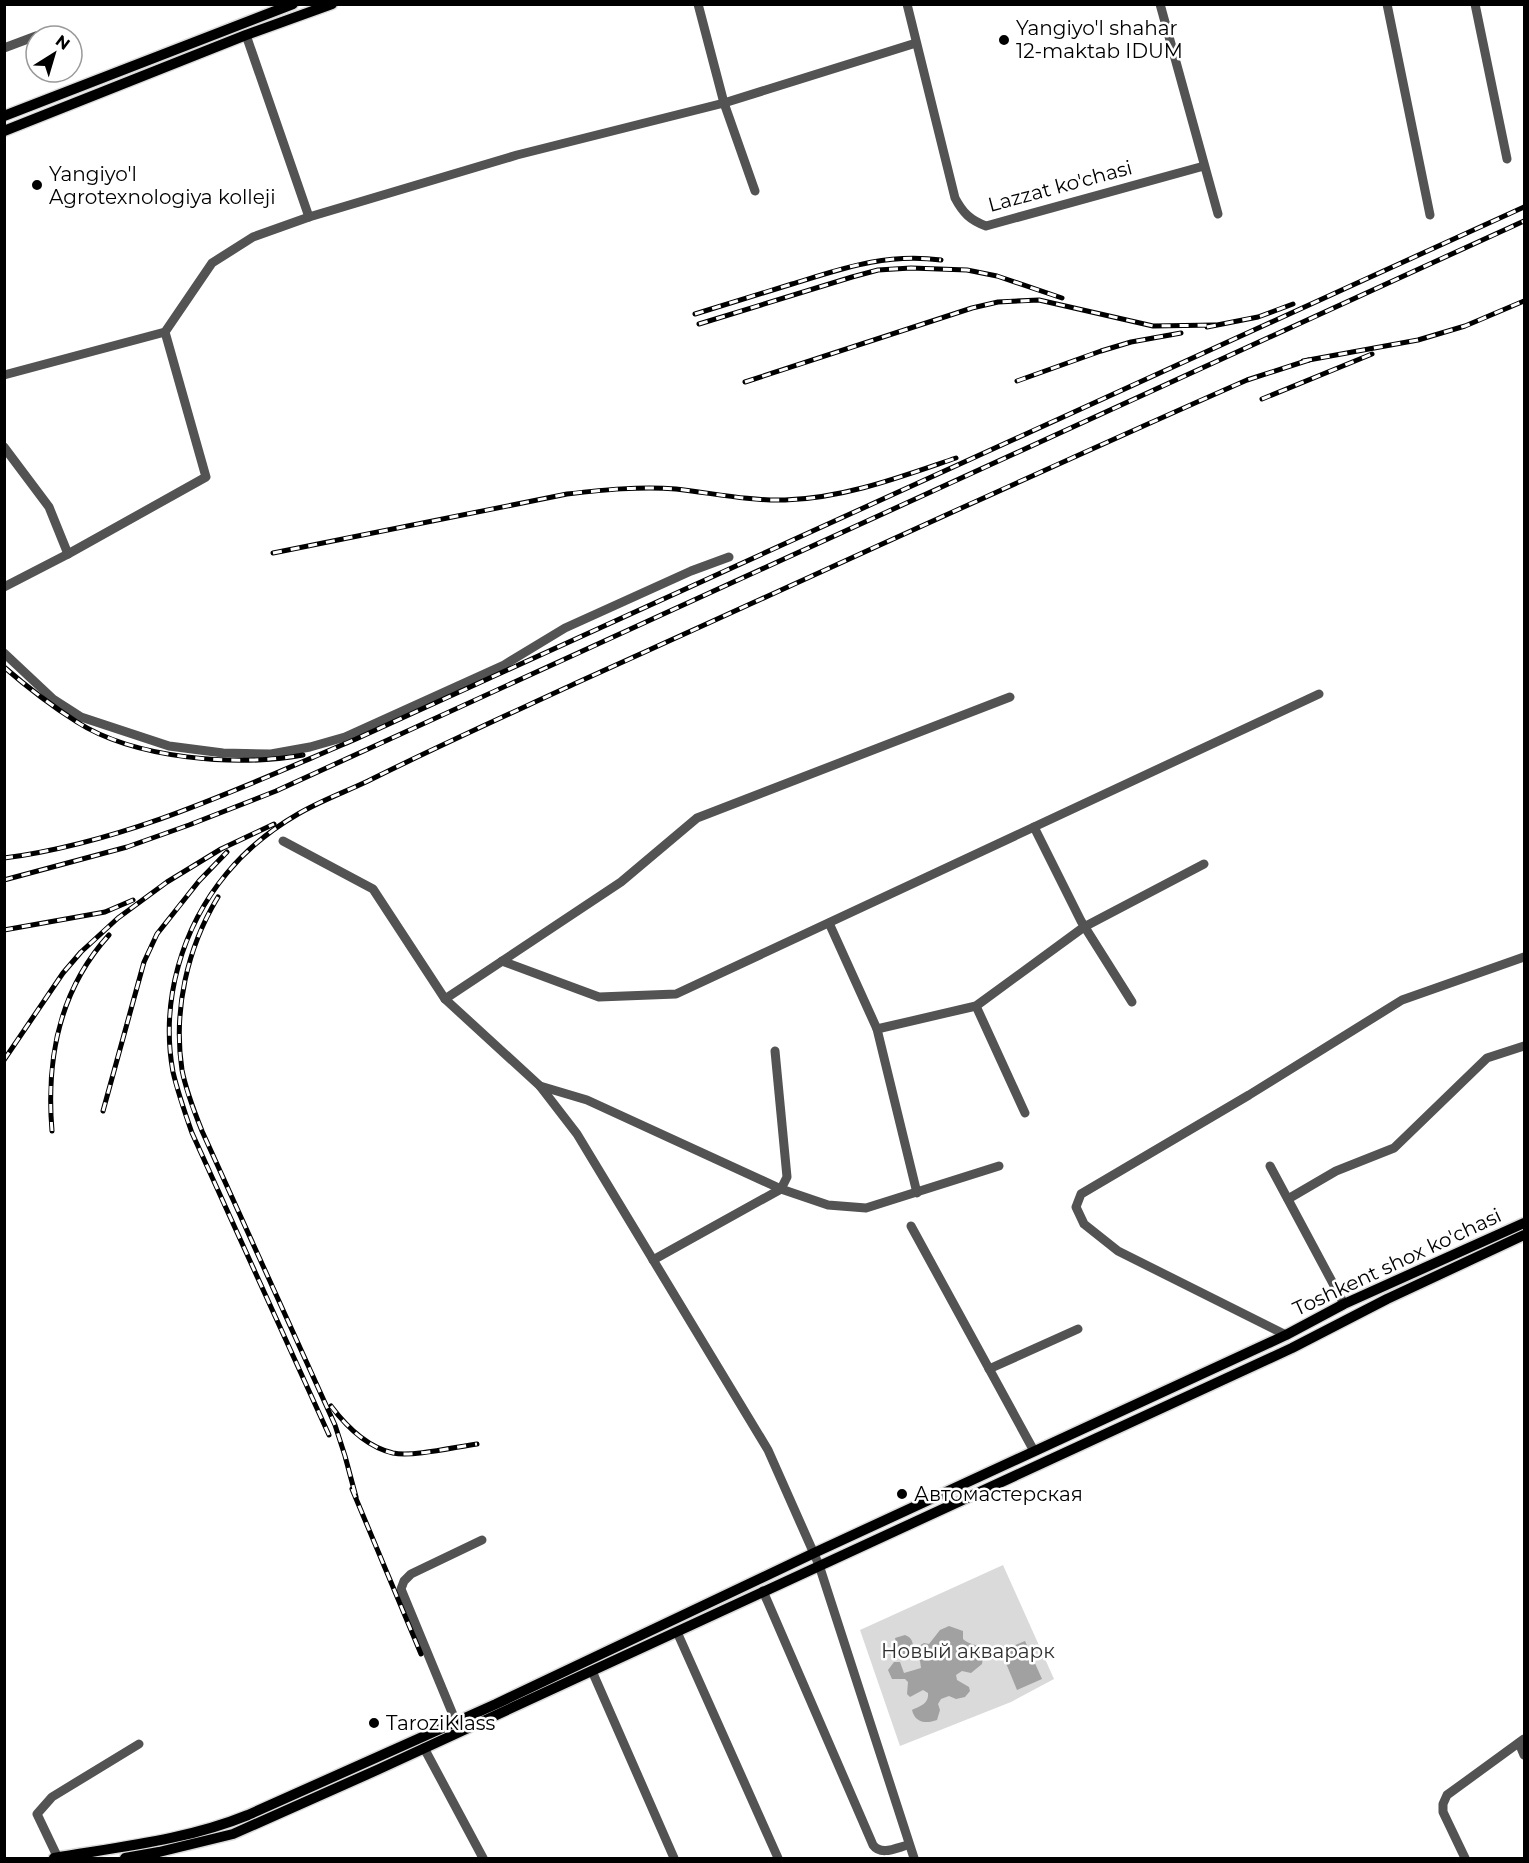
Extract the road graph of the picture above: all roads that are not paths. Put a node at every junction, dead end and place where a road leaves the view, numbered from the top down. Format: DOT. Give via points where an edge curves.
graph roads {
  1 [pos="293,4"];
  2 [pos="332,4"];
  3 [pos="698,4"];
  4 [pos="907,4"];
  5 [pos="1160,4"];
  6 [pos="1387,4"];
  7 [pos="1475,4"];
  8 [pos="241,24"];
  9 [pos="246,35"];
  10 [pos="24,41"];
  11 [pos="916,43"];
  12 [pos="4,48"];
  13 [pos="724,104"];
  14 [pos="4,116"];
  15 [pos="4,131"];
  16 [pos="1507,159"];
  17 [pos="1204,166"];
  18 [pos="755,191"];
  19 [pos="1218,214"];
  20 [pos="1430,215"];
  21 [pos="309,217"];
  22 [pos="165,332"];
  23 [pos="4,375"];
  24 [pos="4,447"];
  25 [pos="68,554"];
  26 [pos="729,557"];
  27 [pos="4,587"];
  28 [pos="4,653"];
  29 [pos="1319,694"];
  30 [pos="1010,697"];
  31 [pos="1034,827"];
  32 [pos="283,841"];
  33 [pos="1204,864"];
  34 [pos="829,923"];
  35 [pos="1084,927"];
  36 [pos="1524,957"];
  37 [pos="502,961"];
  38 [pos="445,999"];
  39 [pos="1131,1002"];
  40 [pos="976,1006"];
  41 [pos="877,1029"];
  42 [pos="1524,1046"];
  43 [pos="775,1051"];
  44 [pos="540,1086"];
  45 [pos="1024,1113"];
  46 [pos="999,1166"];
  47 [pos="1270,1166"];
  48 [pos="781,1189"];
  49 [pos="917,1193"];
  50 [pos="1288,1199"];
  51 [pos="1524,1223"];
  52 [pos="911,1226"];
  53 [pos="1524,1235"];
  54 [pos="653,1260"];
  55 [pos="1344,1304"];
  56 [pos="1077,1329"];
  57 [pos="1286,1335"];
  58 [pos="989,1369"];
  59 [pos="1034,1451"];
  60 [pos="482,1540"];
  61 [pos="814,1553"];
  62 [pos="819,1565"];
  63 [pos="764,1591"];
  64 [pos="677,1632"];
  65 [pos="592,1671"];
  66 [pos="456,1722"];
  67 [pos="1522,1741"];
  68 [pos="139,1744"];
  69 [pos="424,1748"];
  70 [pos="1524,1755"];
  71 [pos="908,1845"];
  72 [pos="56,1858"];
  73 [pos="125,1858"];
  74 [pos="483,1858"];
  75 [pos="674,1858"];
  76 [pos="778,1858"];
  77 [pos="914,1858"];
  78 [pos="1465,1858"];
  1 -- 8 [label="main road"];
  2 -- 9 [label="main road"];
  3 -- 13 [label="street"];
  4 -- 11 [label="street, Lazzat ko'chasi"];
  5 -- 17 [label="street"];
  6 -- 20 [label="street"];
  7 -- 16 [label="street"];
  8 -- 9 [label="main road"];
  8 -- 14 [label="main road"];
  9 -- 15 [label="main road"];
  9 -- 21 [label="street"];
  10 -- 12 [label="street"];
  11 -- 13 [label="street"];
  11 -- 17 [label="street, Lazzat ko'chasi" via="955,198 973,221 986,226"];
  13 -- 18 [label="street"];
  13 -- 21 [label="street" via="517,155"];
  17 -- 19 [label="street"];
  21 -- 22 [label="street" via="253,237 212,263"];
  22 -- 23 [label="street"];
  22 -- 25 [label="street" via="206,477"];
  24 -- 25 [label="street" via="49,507"];
  25 -- 27 [label="street"];
  26 -- 28 [label="street" via="565,628 504,664 345,736 270,754 169,746 81,717 53,699"];
  29 -- 31 [label="street"];
  30 -- 37 [label="street" via="697,818 621,882"];
  31 -- 34 [label="street"];
  31 -- 35 [label="street"];
  32 -- 38 [label="street" via="373,889"];
  33 -- 35 [label="street"];
  34 -- 37 [label="street" via="676,994 598,997"];
  34 -- 41 [label="street"];
  35 -- 39 [label="street"];
  35 -- 40 [label="street"];
  36 -- 57 [label="street" via="1402,1000 1081,1194 1076,1207 1084,1224 1118,1251"];
  37 -- 38 [label="street"];
  38 -- 44 [label="street"];
  40 -- 41 [label="street"];
  40 -- 45 [label="street"];
  41 -- 49 [label="street"];
  42 -- 50 [label="street" via="1487,1058 1394,1148 1336,1171"];
  43 -- 48 [label="street" via="787,1177"];
  44 -- 48 [label="street" via="587,1100"];
  44 -- 54 [label="street" via="577,1134"];
  46 -- 49 [label="street"];
  47 -- 50 [label="street"];
  48 -- 49 [label="street" via="828,1205 866,1208"];
  48 -- 54 [label="street"];
  50 -- 55 [label="street"];
  51 -- 55 [label="main road, Toshkent shox ko'chasi"];
  52 -- 58 [label="street"];
  53 -- 62 [label="main road, Toshkent shox ko'chasi" via="1292,1348"];
  54 -- 61 [label="street" via="768,1450"];
  55 -- 57 [label="main road, Toshkent shox ko'chasi"];
  56 -- 58 [label="street"];
  57 -- 59 [label="main road, Toshkent shox ko'chasi"];
  58 -- 59 [label="street"];
  59 -- 61 [label="main road, Toshkent shox ko'chasi"];
  60 -- 66 [label="street" via="411,1574 401,1589"];
  61 -- 62 [label="street"];
  61 -- 66 [label="main road, Toshkent shox ko'chasi"];
  62 -- 63 [label="main road, Toshkent shox ko'chasi"];
  62 -- 71 [label="street"];
  63 -- 64 [label="main road, Toshkent shox ko'chasi"];
  63 -- 71 [label="street" via="873,1845 881,1851"];
  64 -- 65 [label="main road, Toshkent shox ko'chasi"];
  64 -- 76 [label="street"];
  65 -- 69 [label="main road, Toshkent shox ko'chasi"];
  65 -- 75 [label="street"];
  66 -- 72 [label="main road, Toshkent shox ko'chasi" via="230,1822 158,1840"];
  67 -- 70 [label="street"];
  67 -- 78 [label="street" via="1447,1795 1443,1812"];
  68 -- 72 [label="street" via="52,1797 37,1814"];
  69 -- 73 [label="main road, Toshkent shox ko'chasi" via="233,1834"];
  69 -- 74 [label="street"];
  71 -- 77 [label="street"];
}
